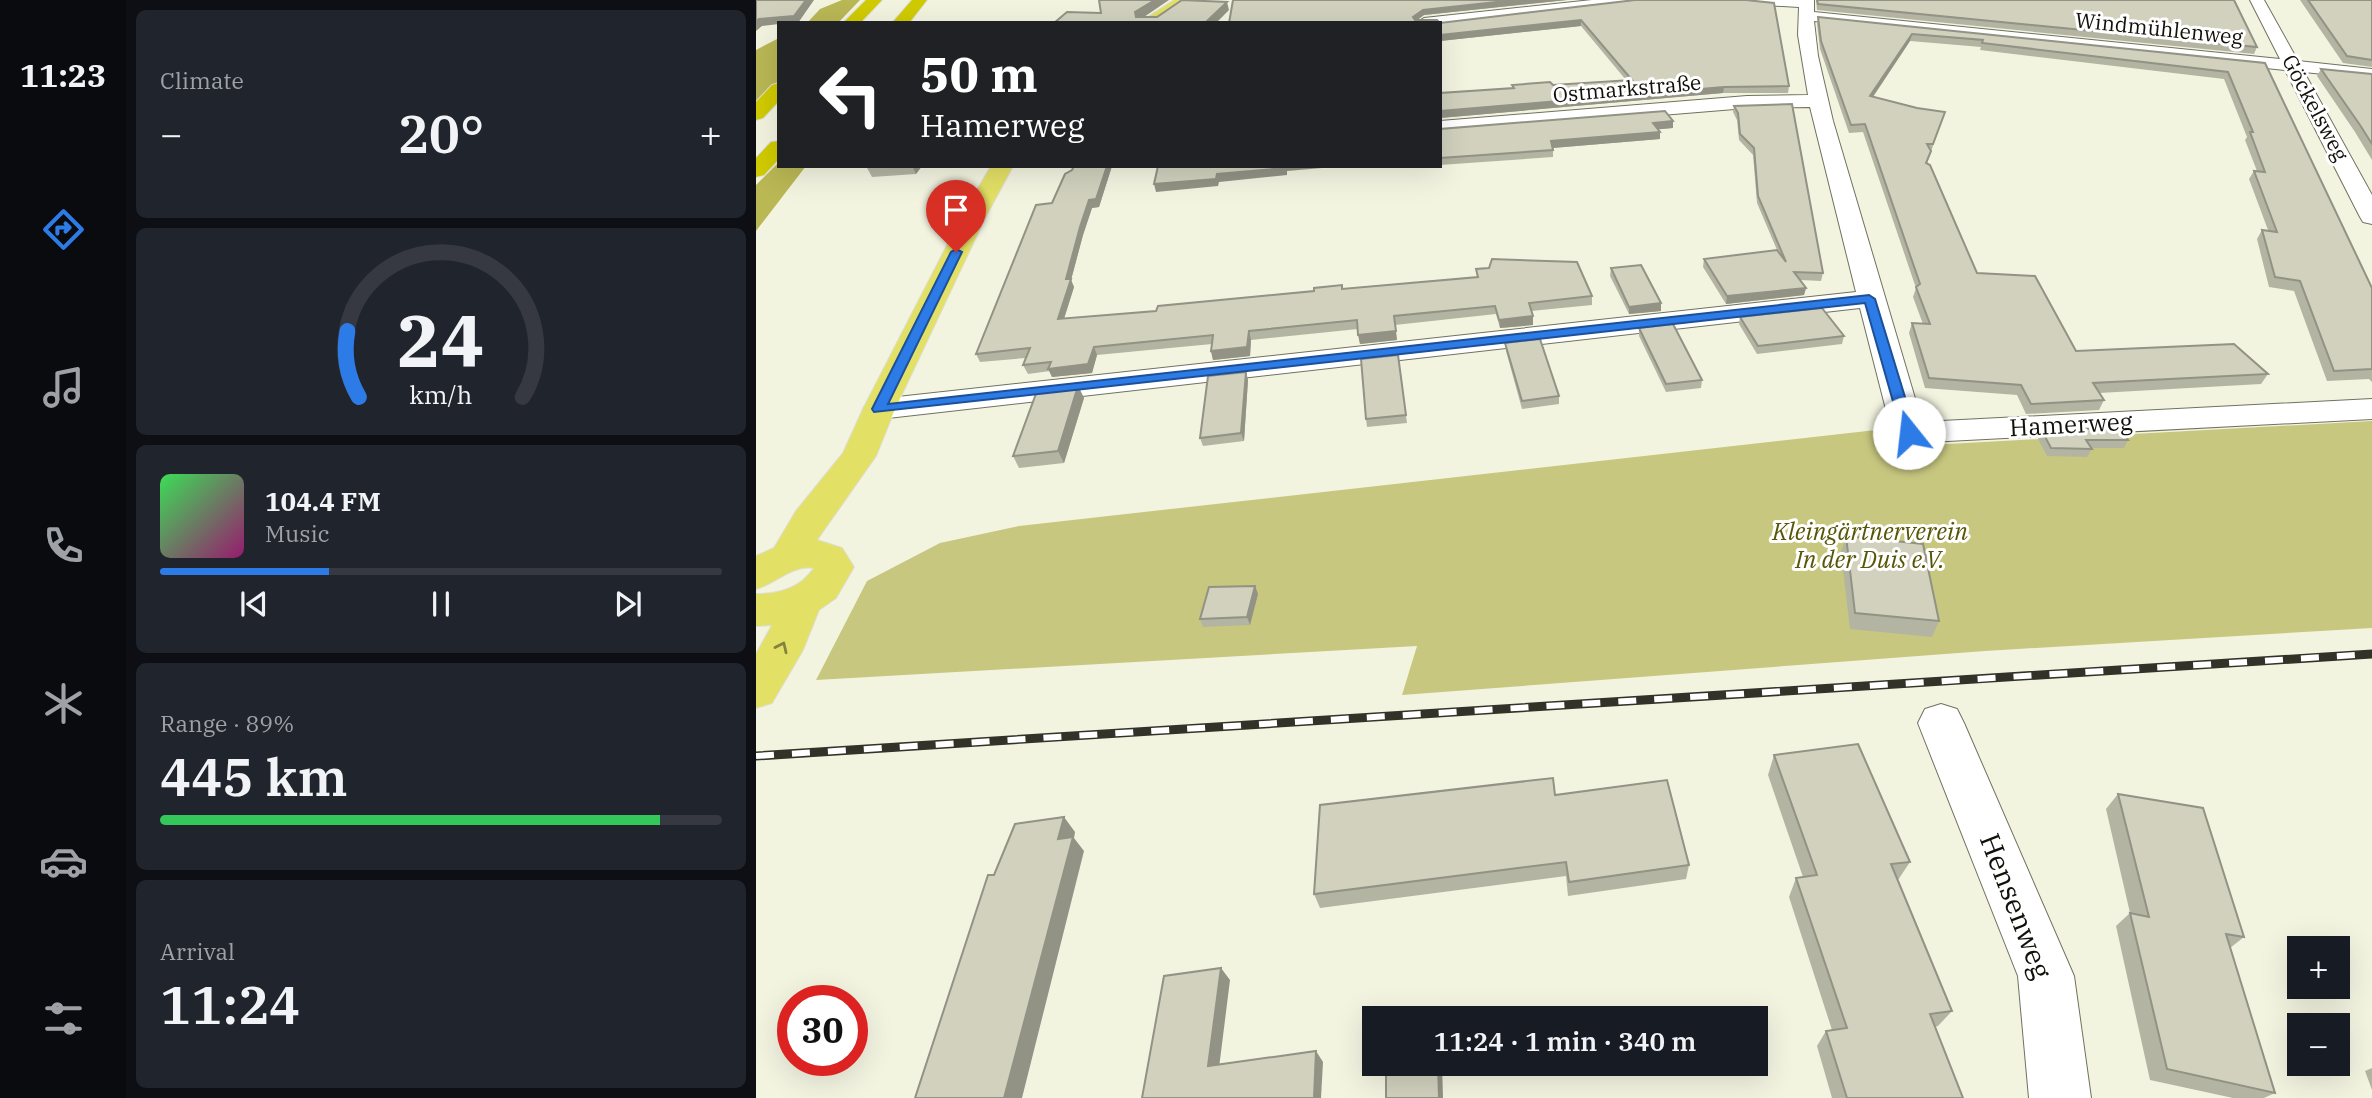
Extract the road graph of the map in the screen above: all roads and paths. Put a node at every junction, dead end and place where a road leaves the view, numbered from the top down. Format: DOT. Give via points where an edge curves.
graph roads {
  1 [pos="875,0"];
  2 [pos="920,0"];
  3 [pos="1185,0"];
  4 [pos="1633,0"];
  5 [pos="1747,0"];
  6 [pos="2257,0"];
  7 [pos="1807,6"];
  8 [pos="853,21"];
  9 [pos="902,21"];
  10 [pos="1150,21"];
  11 [pos="1442,21"];
  12 [pos="2293,66"];
  13 [pos="2372,74"];
  14 [pos="777,91"];
  15 [pos="1819,102"];
  16 [pos="756,114"];
  17 [pos="777,116"];
  18 [pos="1442,127"];
  19 [pos="756,135"];
  20 [pos="777,149"];
  21 [pos="1001,168"];
  22 [pos="756,170"];
  23 [pos="2372,217"];
  24 [pos="1869,299"];
  25 [pos="879,409"];
  26 [pos="2372,409"];
  27 [pos="773,587"];
  28 [pos="756,690"];
  29 [pos="1941,723"];
  30 [pos="2060,1098"];
  1 -- 8 [label="highway"];
  2 -- 9 [label="highway"];
  3 -- 10 [label="main road"];
  4 -- 11 [label="street"];
  5 -- 7 [label="street, Windmühlenweg"];
  6 -- 12 [label="street, Göckelsweg"];
  7 -- 12 [label="street, Windmühlenweg" via="1899,24"];
  7 -- 15 [label="street, Hamerweg"];
  12 -- 13 [label="street, Windmühlenweg"];
  12 -- 23 [label="street, Göckelsweg"];
  14 -- 16 [label="highway"];
  15 -- 18 [label="street, Ostmarkstraße" via="1747,102"];
  15 -- 24 [label="street, Hamerweg"];
  17 -- 19 [label="highway"];
  20 -- 22 [label="highway"];
  21 -- 25 [label="main road"];
  24 -- 25 [label="street"];
  24 -- 26 [label="street, Hamerweg" via="1909,433"];
  25 -- 27 [label="main road" via="859,456 857,477"];
  28 -- 27 [label="main road, one-way" via="782,650 803,600 771,610"];
  29 -- 30 [label="street, Hensenweg" via="2046,976"];
}
